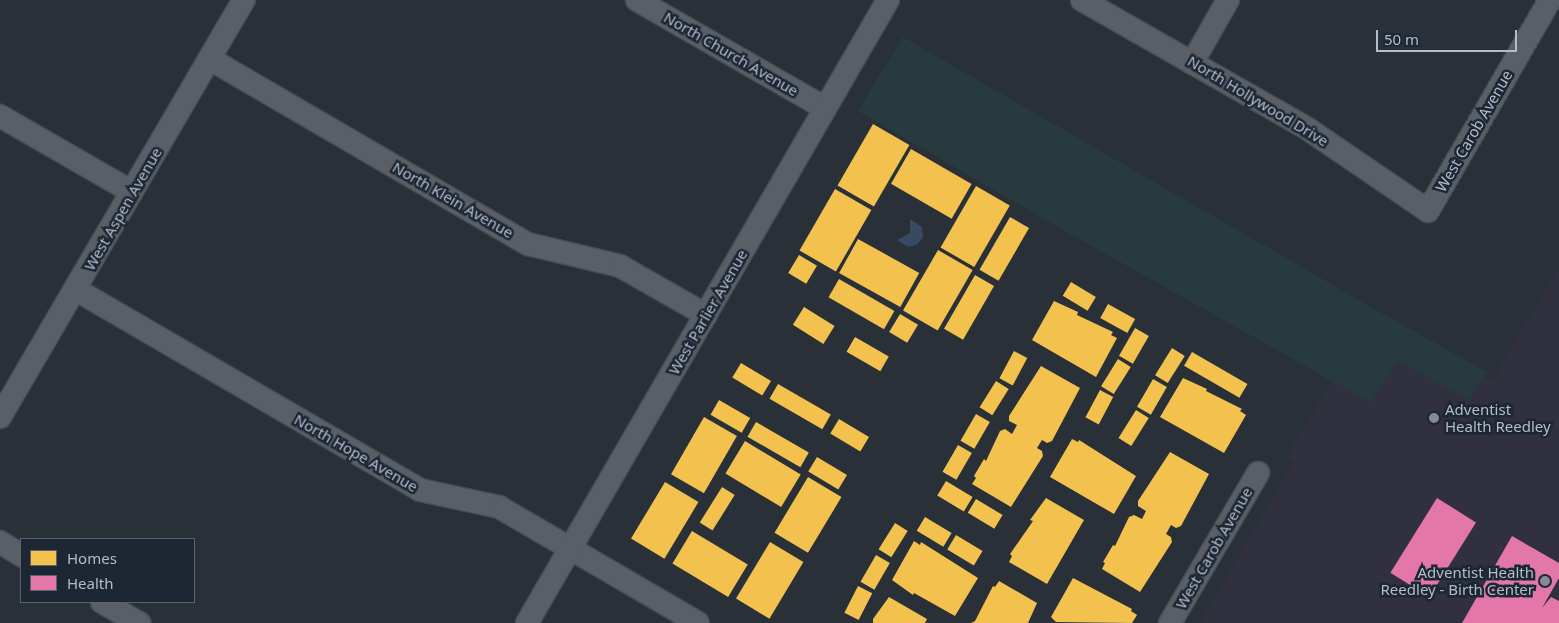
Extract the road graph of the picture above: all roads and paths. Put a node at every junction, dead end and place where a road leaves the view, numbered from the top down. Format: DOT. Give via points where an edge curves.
graph roads {
  1 [pos="244,0"];
  2 [pos="637,0"];
  3 [pos="888,0"];
  4 [pos="1082,0"];
  5 [pos="1228,0"];
  6 [pos="1550,0"];
  7 [pos="210,59"];
  8 [pos="1192,62"];
  9 [pos="825,108"];
  10 [pos="0,116"];
  11 [pos="132,192"];
  12 [pos="1428,211"];
  13 [pos="76,290"];
  14 [pos="706,315"];
  15 [pos="0,417"];
  16 [pos="1258,473"];
  17 [pos="0,542"];
  18 [pos="571,548"];
  19 [pos="20,554"];
  20 [pos="104,603"];
  21 [pos="139,623"];
  22 [pos="527,623"];
  23 [pos="698,623"];
  24 [pos="1170,623"];
  1 -- 7 [label="street, West Aspen Avenue"];
  2 -- 9 [label="street, North Church Avenue"];
  3 -- 9 [label="street, West Parlier Avenue"];
  4 -- 8 [label="street, North Hollywood Drive"];
  5 -- 8 [label="street"];
  6 -- 12 [label="street, West Carob Avenue"];
  7 -- 11 [label="street, West Aspen Avenue"];
  7 -- 14 [label="street, North Klein Avenue" via="528,244 620,266"];
  8 -- 12 [label="street, North Hollywood Drive" via="1308,129"];
  9 -- 14 [label="street, West Parlier Avenue"];
  10 -- 11 [label="street"];
  11 -- 13 [label="street, West Aspen Avenue"];
  13 -- 15 [label="street, West Aspen Avenue"];
  13 -- 18 [label="street, North Hope Avenue" via="420,490 499,508"];
  14 -- 18 [label="street, West Parlier Avenue"];
  16 -- 24 [label="street, West Carob Avenue"];
  17 -- 19 [label="street"];
  18 -- 22 [label="street, West Parlier Avenue"];
  18 -- 23 [label="street, North Hope Avenue"];
  20 -- 21 [label="street"];
}
